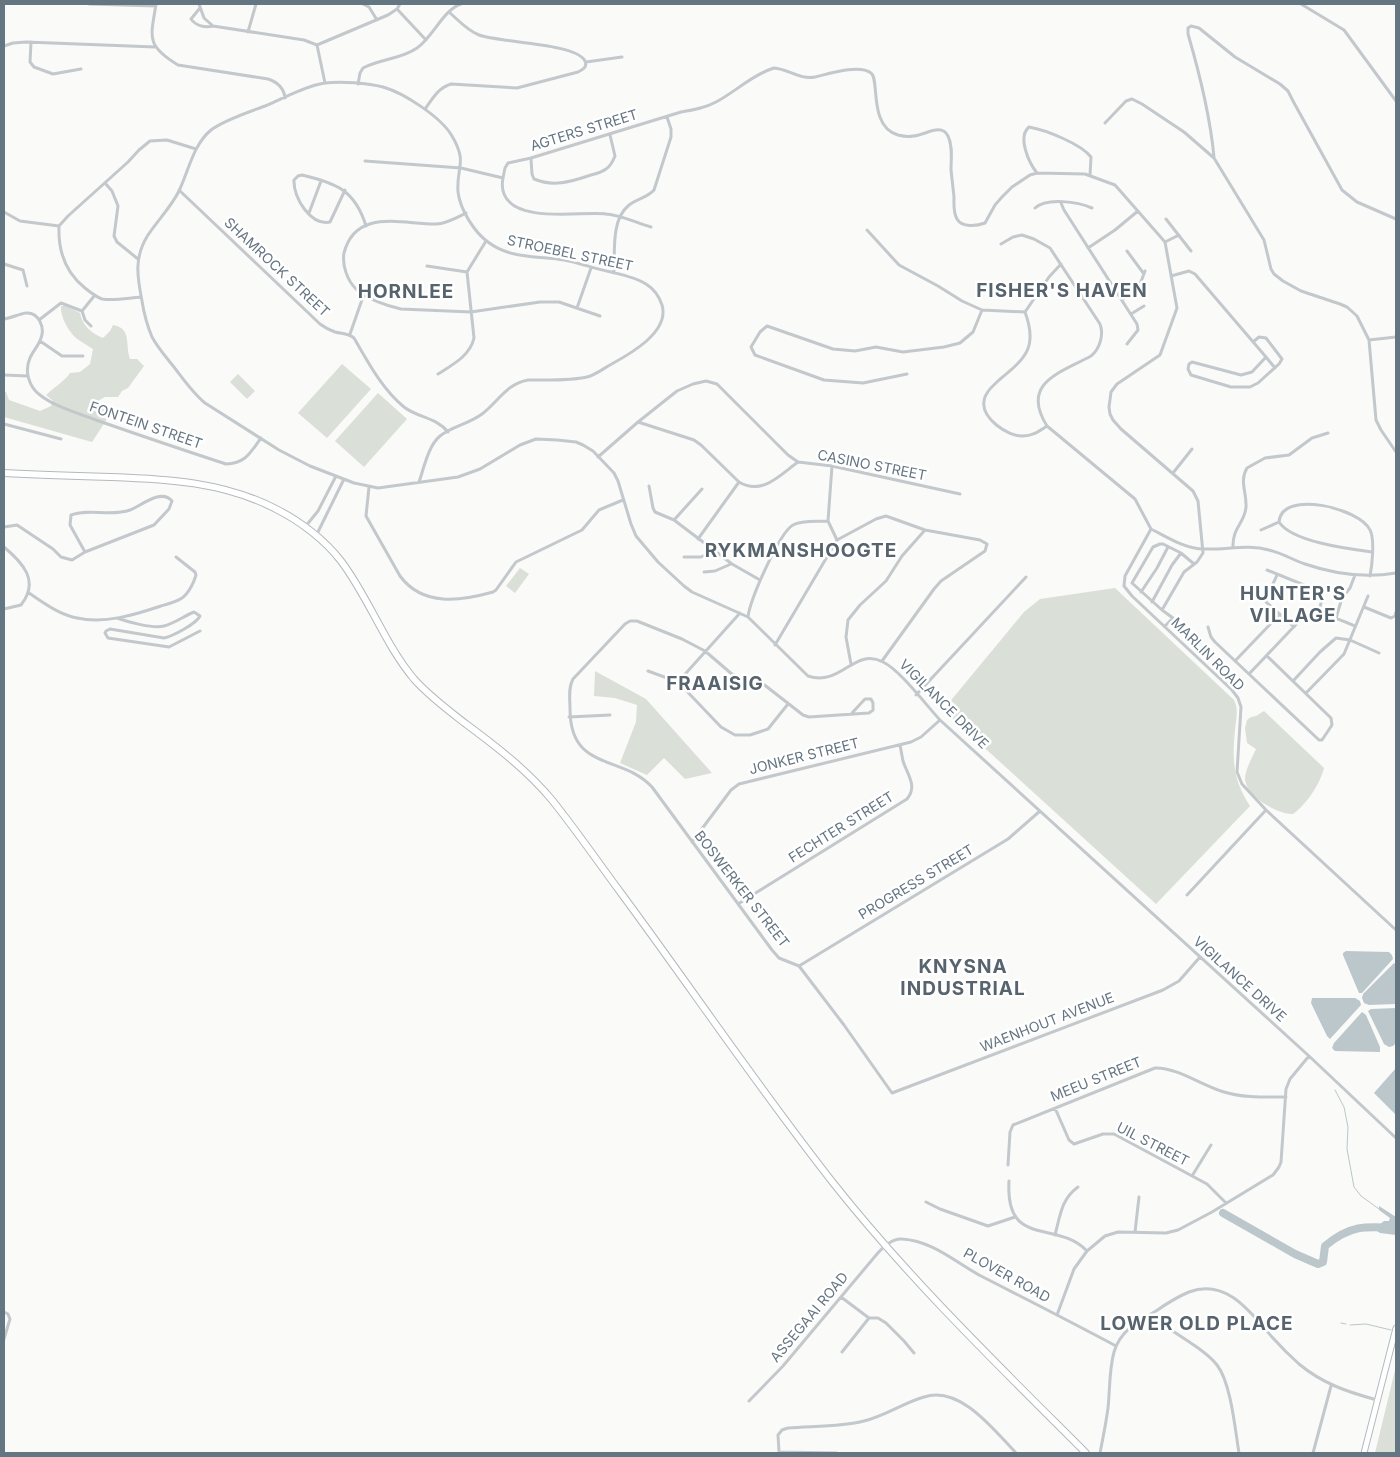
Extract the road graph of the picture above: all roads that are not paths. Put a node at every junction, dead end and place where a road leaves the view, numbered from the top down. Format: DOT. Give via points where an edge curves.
graph roads {
  1 [pos="89,4"];
  2 [pos="256,4"];
  3 [pos="363,4"];
  4 [pos="400,4"];
  5 [pos="461,4"];
  6 [pos="1301,4"];
  7 [pos="156,5"];
  8 [pos="200,6"];
  9 [pos="397,9"];
  10 [pos="449,12"];
  11 [pos="377,20"];
  12 [pos="213,26"];
  13 [pos="248,32"];
  14 [pos="426,40"];
  15 [pos="31,42"];
  16 [pos="317,45"];
  17 [pos="4,46"];
  18 [pos="156,47"];
  19 [pos="622,57"];
  20 [pos="586,62"];
  21 [pos="81,70"];
  22 [pos="325,84"];
  23 [pos="358,84"];
  24 [pos="285,98"];
  25 [pos="1396,101"];
  26 [pos="425,109"];
  27 [pos="667,117"];
  28 [pos="1105,123"];
  29 [pos="610,135"];
  30 [pos="196,150"];
  31 [pos="531,158"];
  32 [pos="1214,158"];
  33 [pos="365,161"];
  34 [pos="461,168"];
  35 [pos="1037,173"];
  36 [pos="1090,175"];
  37 [pos="502,178"];
  38 [pos="322,181"];
  39 [pos="105,183"];
  40 [pos="179,190"];
  41 [pos="345,190"];
  42 [pos="1061,203"];
  43 [pos="1034,208"];
  44 [pos="1092,208"];
  45 [pos="1138,211"];
  46 [pos="4,212"];
  47 [pos="466,213"];
  48 [pos="309,214"];
  49 [pos="620,217"];
  50 [pos="1166,219"];
  51 [pos="1396,219"];
  52 [pos="59,226"];
  53 [pos="366,226"];
  54 [pos="651,227"];
  55 [pos="867,230"];
  56 [pos="1179,235"];
  57 [pos="486,241"];
  58 [pos="1166,242"];
  59 [pos="1000,244"];
  60 [pos="1088,248"];
  61 [pos="1127,251"];
  62 [pos="1191,251"];
  63 [pos="138,259"];
  64 [pos="4,264"];
  65 [pos="1061,264"];
  66 [pos="427,266"];
  67 [pos="591,268"];
  68 [pos="467,272"];
  69 [pos="614,273"];
  70 [pos="1172,276"];
  71 [pos="27,286"];
  72 [pos="364,294"];
  73 [pos="95,295"];
  74 [pos="141,297"];
  75 [pos="1122,300"];
  76 [pos="1144,306"];
  77 [pos="577,308"];
  78 [pos="982,310"];
  79 [pos="82,311"];
  80 [pos="471,312"];
  81 [pos="1025,312"];
  82 [pos="1131,314"];
  83 [pos="600,316"];
  84 [pos="4,319"];
  85 [pos="39,320"];
  86 [pos="90,326"];
  87 [pos="350,334"];
  88 [pos="1396,337"];
  89 [pos="1369,340"];
  90 [pos="40,341"];
  91 [pos="1253,342"];
  92 [pos="1127,344"];
  93 [pos="83,356"];
  94 [pos="1266,357"];
  95 [pos="1275,368"];
  96 [pos="438,374"];
  97 [pos="907,374"];
  98 [pos="4,375"];
  99 [pos="28,376"];
  100 [pos="638,422"];
  101 [pos="4,424"];
  102 [pos="1047,426"];
  103 [pos="448,432"];
  104 [pos="1328,433"];
  105 [pos="261,438"];
  106 [pos="61,439"];
  107 [pos="1192,449"];
  108 [pos="1396,452"];
  109 [pos="598,457"];
  110 [pos="798,462"];
  111 [pos="832,466"];
  112 [pos="4,473"];
  113 [pos="1173,473"];
  114 [pos="336,476"];
  115 [pos="344,479"];
  116 [pos="419,482"];
  117 [pos="739,482"];
  118 [pos="649,486"];
  119 [pos="369,487"];
  120 [pos="702,489"];
  121 [pos="960,494"];
  122 [pos="623,500"];
  123 [pos="674,520"];
  124 [pos="828,522"];
  125 [pos="1279,522"];
  126 [pos="4,527"];
  127 [pos="304,528"];
  128 [pos="1151,529"];
  129 [pos="925,530"];
  130 [pos="1261,530"];
  131 [pos="316,536"];
  132 [pos="698,539"];
  133 [pos="837,540"];
  134 [pos="1168,546"];
  135 [pos="4,547"];
  136 [pos="1233,548"];
  137 [pos="1204,550"];
  138 [pos="713,551"];
  139 [pos="85,552"];
  140 [pos="1372,552"];
  141 [pos="1181,553"];
  142 [pos="176,556"];
  143 [pos="684,557"];
  144 [pos="732,564"];
  145 [pos="1194,564"];
  146 [pos="1267,570"];
  147 [pos="704,572"];
  148 [pos="1396,573"];
  149 [pos="1277,575"];
  150 [pos="1355,575"];
  151 [pos="1026,576"];
  152 [pos="1370,576"];
  153 [pos="760,580"];
  154 [pos="1141,592"];
  155 [pos="29,593"];
  156 [pos="1368,596"];
  157 [pos="1152,602"];
  158 [pos="1364,607"];
  159 [pos="4,609"];
  160 [pos="1162,610"];
  161 [pos="1396,612"];
  162 [pos="740,613"];
  163 [pos="1280,614"];
  164 [pos="1318,615"];
  165 [pos="748,617"];
  166 [pos="117,618"];
  167 [pos="1336,618"];
  168 [pos="1165,626"];
  169 [pos="1294,626"];
  170 [pos="1355,626"];
  171 [pos="1208,627"];
  172 [pos="200,631"];
  173 [pos="1350,640"];
  174 [pos="775,645"];
  175 [pos="705,651"];
  176 [pos="1378,652"];
  177 [pos="1267,656"];
  178 [pos="882,661"];
  179 [pos="1235,661"];
  180 [pos="851,664"];
  181 [pos="648,671"];
  182 [pos="1249,674"];
  183 [pos="1294,681"];
  184 [pos="678,682"];
  185 [pos="1306,694"];
  186 [pos="916,695"];
  187 [pos="788,704"];
  188 [pos="852,713"];
  189 [pos="610,715"];
  190 [pos="569,717"];
  191 [pos="940,720"];
  192 [pos="900,744"];
  193 [pos="1266,810"];
  194 [pos="1040,811"];
  195 [pos="692,842"];
  196 [pos="1188,896"];
  197 [pos="738,904"];
  198 [pos="1396,930"];
  199 [pos="1200,957"];
  200 [pos="799,966"];
  201 [pos="1309,1056"];
  202 [pos="892,1094"];
  203 [pos="1286,1097"];
  204 [pos="1054,1108"];
  205 [pos="1396,1138"];
  206 [pos="1211,1145"];
  207 [pos="1008,1165"];
  208 [pos="1192,1176"];
  209 [pos="1009,1181"];
  210 [pos="1078,1187"];
  211 [pos="1139,1197"];
  212 [pos="926,1202"];
  213 [pos="1226,1203"];
  214 [pos="1015,1217"];
  215 [pos="1135,1232"];
  216 [pos="1055,1235"];
  217 [pos="884,1246"];
  218 [pos="1087,1251"];
  219 [pos="842,1296"];
  220 [pos="4,1312"];
  221 [pos="1057,1315"];
  222 [pos="1149,1315"];
  223 [pos="869,1318"];
  224 [pos="1396,1328"];
  225 [pos="4,1339"];
  226 [pos="1116,1346"];
  227 [pos="842,1352"];
  228 [pos="914,1353"];
  229 [pos="1331,1386"];
  230 [pos="1378,1400"];
  231 [pos="749,1401"];
  232 [pos="836,1453"];
  233 [pos="1016,1453"];
  234 [pos="1086,1453"];
  235 [pos="1100,1453"];
  236 [pos="1239,1453"];
  237 [pos="1314,1453"];
  238 [pos="1364,1453"];
  1 -- 7 [label="street"];
  2 -- 13 [label="street"];
  3 -- 11 [label="street" via="369,7"];
  4 -- 9 [label="street"];
  5 -- 10 [label="street"];
  6 -- 25 [label="street" via="1344,30"];
  7 -- 18 [label="street" via="151,37"];
  8 -- 12 [label="street" via="204,18"];
  8 -- 12 [label="street" via="191,19 203,27"];
  9 -- 11 [label="street"];
  9 -- 14 [label="street"];
  10 -- 14 [label="street"];
  10 -- 20 [label="street" via="478,35 564,49 578,53"];
  11 -- 16 [label="street"];
  12 -- 13 [label="street"];
  13 -- 16 [label="street" via="304,40"];
  14 -- 23 [label="street" via="411,52 363,68"];
  15 -- 17 [label="street"];
  15 -- 18 [label="street"];
  15 -- 21 [label="street" via="31,65 41,71 53,74"];
  16 -- 22 [label="street"];
  18 -- 24 [label="street" via="178,65 252,75 275,82"];
  19 -- 20 [label="street"];
  20 -- 26 [label="street" via="584,69 578,72 517,88 451,84 438,92"];
  22 -- 23 [label="street, STROEBEL STREET"];
  22 -- 24 [label="street, STROEBEL STREET"];
  23 -- 26 [label="street, STROEBEL STREET" via="387,88"];
  24 -- 30 [label="street, STROEBEL STREET" via="213,129"];
  26 -- 34 [label="street, STROEBEL STREET" via="451,133 460,151"];
  27 -- 29 [label="street, AGTERS STREET"];
  27 -- 35 [label="street, AGTERS STREET" via="715,103 774,68 807,78 866,70 875,77 876,104 881,119 891,130 914,136 941,130 948,136 954,208 961,224 985,223 995,204 1012,187"];
  27 -- 49 [label="street" via="671,137 654,190 626,207"];
  28 -- 32 [label="street" via="1126,101 1135,100 1184,132"];
  29 -- 31 [label="street, AGTERS STREET"];
  29 -- 31 [label="street" via="616,156 610,165 605,170 567,183 534,179"];
  30 -- 39 [label="street" via="167,140 150,141"];
  30 -- 40 [label="street, STROEBEL STREET"];
  31 -- 37 [label="street, AGTERS STREET" via="508,163"];
  32 -- 51 [label="street" via="1203,87 1188,34 1190,26 1199,28 1235,57 1288,91 1342,190 1357,202"];
  32 -- 89 [label="street" via="1264,240 1274,274 1283,282 1347,307 1357,316"];
  33 -- 34 [label="street"];
  34 -- 37 [label="street"];
  34 -- 47 [label="street, STROEBEL STREET" via="458,191"];
  35 -- 36 [label="street"];
  35 -- 36 [label="street" via="1026,154 1024,135 1029,127 1082,149 1091,158"];
  36 -- 45 [label="street" via="1115,185"];
  37 -- 49 [label="street" via="507,199 528,211 562,216 609,214"];
  38 -- 41 [label="street"];
  38 -- 48 [label="street"];
  38 -- 48 [label="street" via="302,175 294,180 296,193"];
  39 -- 52 [label="street"];
  39 -- 63 [label="street" via="117,198 114,236"];
  40 -- 63 [label="street, STROEBEL STREET" via="141,246"];
  40 -- 87 [label="street, SHAMROCK STREET" via="320,324"];
  41 -- 48 [label="street" via="330,222 319,222"];
  41 -- 53 [label="street" via="356,202"];
  42 -- 43 [label="street" via="1043,202"];
  42 -- 44 [label="street"];
  42 -- 60 [label="street"];
  45 -- 58 [label="street"];
  45 -- 60 [label="street"];
  46 -- 52 [label="street" via="20,221"];
  47 -- 53 [label="street" via="437,224 383,220"];
  47 -- 57 [label="street, STROEBEL STREET"];
  49 -- 54 [label="street"];
  49 -- 69 [label="street"];
  50 -- 56 [label="street"];
  52 -- 73 [label="street" via="60,246 68,269 75,280"];
  53 -- 72 [label="street" via="358,230 348,244 343,261 344,270 355,288"];
  55 -- 78 [label="street" via="905,270"];
  56 -- 58 [label="street"];
  56 -- 62 [label="street"];
  57 -- 67 [label="street, STROEBEL STREET" via="503,251"];
  57 -- 68 [label="street"];
  58 -- 70 [label="street"];
  59 -- 65 [label="street" via="1013,237 1028,236 1050,248"];
  60 -- 75 [label="street"];
  61 -- 75 [label="street" via="1144,272 1138,289"];
  63 -- 74 [label="street, VIGILANCE DRIVE" via="136,268"];
  64 -- 71 [label="street" via="23,270"];
  65 -- 81 [label="street"];
  65 -- 102 [label="street" via="1100,324 1102,333 1094,354 1041,386 1038,406"];
  66 -- 68 [label="street"];
  67 -- 69 [label="street, STROEBEL STREET"];
  67 -- 77 [label="street"];
  68 -- 80 [label="street"];
  69 -- 103 [label="street, STROEBEL STREET" via="642,281 660,300 663,319 653,334 624,358 589,376 528,380 515,384 482,415"];
  70 -- 91 [label="street" via="1189,271 1194,273"];
  70 -- 113 [label="street" via="1178,306 1160,355 1114,388 1109,407 1113,420 1121,429"];
  72 -- 80 [label="street" via="401,309"];
  72 -- 87 [label="street"];
  73 -- 74 [label="street" via="113,300"];
  73 -- 79 [label="street"];
  74 -- 105 [label="street, VIGILANCE DRIVE" via="145,320 153,338 195,394"];
  75 -- 82 [label="street"];
  76 -- 82 [label="street"];
  77 -- 80 [label="street" via="559,302 540,302"];
  77 -- 83 [label="street"];
  78 -- 81 [label="street"];
  78 -- 97 [label="street" via="973,332 960,343 944,347 903,352 876,347 855,351 833,349 767,326 751,347 755,355 824,380 863,382"];
  79 -- 85 [label="street" via="61,303"];
  79 -- 86 [label="street"];
  80 -- 96 [label="street" via="472,346"];
  81 -- 102 [label="street" via="1031,333 1027,350 1013,370 990,390 984,407 992,421 1011,435 1036,434"];
  82 -- 92 [label="street" via="1138,327"];
  84 -- 85 [label="street" via="26,313"];
  85 -- 90 [label="street" via="43,332"];
  87 -- 103 [label="street" via="377,377 404,407 437,422"];
  88 -- 89 [label="street"];
  89 -- 108 [label="street" via="1376,420"];
  90 -- 93 [label="street" via="62,356"];
  90 -- 99 [label="street" via="30,357"];
  91 -- 94 [label="street"];
  91 -- 95 [label="street" via="1262,336 1271,342 1282,358"];
  94 -- 95 [label="street"];
  94 -- 95 [label="street" via="1246,374 1238,375 1192,362 1188,369 1191,375 1235,388 1256,385"];
  98 -- 99 [label="street"];
  99 -- 105 [label="street, FONTEIN STREET" via="35,390 45,399 226,464 243,460"];
  100 -- 109 [label="street"];
  100 -- 110 [label="street" via="687,386 712,382"];
  100 -- 117 [label="street" via="694,440"];
  101 -- 106 [label="street"];
  102 -- 128 [label="street" via="1134,499"];
  103 -- 116 [label="street, STROEBEL STREET" via="433,444"];
  104 -- 136 [label="street" via="1312,438 1289,455 1265,458 1247,468 1243,478 1246,507 1233,534"];
  105 -- 114 [label="street, VIGILANCE DRIVE" via="290,456"];
  107 -- 113 [label="street"];
  109 -- 116 [label="street, VIGILANCE DRIVE" via="576,442 536,439 470,474"];
  109 -- 122 [label="street, VIGILANCE DRIVE" via="614,474"];
  110 -- 111 [label="street, CASINO STREET"];
  110 -- 117 [label="street, CASINO STREET" via="769,484 747,486"];
  111 -- 121 [label="street, CASINO STREET"];
  111 -- 124 [label="street"];
  112 -- 127 [label="highway" via="155,478 199,483 243,494 277,509"];
  113 -- 137 [label="street" via="1196,496"];
  114 -- 115 [label="street, VIGILANCE DRIVE"];
  114 -- 127 [label="street" via="318,511"];
  115 -- 119 [label="street, VIGILANCE DRIVE"];
  115 -- 131 [label="street"];
  116 -- 119 [label="street, VIGILANCE DRIVE" via="388,488"];
  117 -- 132 [label="street"];
  118 -- 123 [label="street" via="654,510"];
  119 -- 122 [label="street" via="366,516 400,576 413,589 437,599 449,600 493,592 516,562 582,530 599,510"];
  120 -- 123 [label="street"];
  122 -- 162 [label="street, VIGILANCE DRIVE" via="636,536 658,562 692,592"];
  123 -- 132 [label="street"];
  124 -- 133 [label="street"];
  124 -- 153 [label="street" via="791,526"];
  125 -- 130 [label="street"];
  125 -- 140 [label="street" via="1284,528 1308,539"];
  125 -- 140 [label="street" via="1283,511 1293,506 1323,505 1338,509 1369,527"];
  126 -- 139 [label="street" via="17,525 68,560"];
  127 -- 131 [label="highway"];
  128 -- 137 [label="street" via="1181,544"];
  128 -- 168 [label="street, MARLIN ROAD" via="1124,582 1127,591"];
  129 -- 133 [label="street" via="886,516"];
  129 -- 178 [label="street" via="985,542 988,546 941,581"];
  129 -- 180 [label="street" via="886,581 848,620 846,637"];
  131 -- 217 [label="highway" via="348,571 386,640 416,681 511,758 561,811 792,1129"];
  132 -- 138 [label="street"];
  133 -- 174 [label="street"];
  134 -- 141 [label="street"];
  134 -- 154 [label="street"];
  134 -- 154 [label="street" via="1160,544 1153,547 1134,578 1133,584"];
  135 -- 155 [label="street" via="27,571"];
  136 -- 137 [label="street"];
  136 -- 150 [label="street" via="1269,550 1321,569"];
  137 -- 145 [label="street" via="1201,559"];
  138 -- 143 [label="street"];
  138 -- 144 [label="street"];
  139 -- 139 [label="street" via="70,525 71,515 123,512 158,496 172,501 154,525"];
  140 -- 152 [label="street"];
  141 -- 145 [label="street"];
  141 -- 157 [label="street"];
  142 -- 166 [label="street" via="196,575 185,596"];
  144 -- 147 [label="street"];
  144 -- 153 [label="street"];
  145 -- 160 [label="street" via="1184,572"];
  146 -- 149 [label="street"];
  148 -- 152 [label="street"];
  149 -- 163 [label="street" via="1266,601"];
  149 -- 164 [label="street" via="1321,592"];
  150 -- 152 [label="street"];
  150 -- 167 [label="street" via="1342,598"];
  151 -- 186 [label="street"];
  153 -- 165 [label="street"];
  154 -- 157 [label="street"];
  155 -- 159 [label="street" via="19,607"];
  155 -- 166 [label="street" via="55,610 76,618"];
  156 -- 158 [label="street"];
  157 -- 160 [label="street"];
  158 -- 161 [label="street" via="1391,618"];
  158 -- 170 [label="street"];
  160 -- 168 [label="street" via="1173,618"];
  162 -- 165 [label="street, VIGILANCE DRIVE"];
  162 -- 175 [label="street"];
  163 -- 169 [label="street"];
  163 -- 179 [label="street"];
  164 -- 167 [label="street"];
  164 -- 169 [label="street" via="1305,615"];
  165 -- 174 [label="street, VIGILANCE DRIVE"];
  166 -- 172 [label="street" via="164,626 194,612 200,616 196,622 164,638 110,629 106,630 108,638 170,647"];
  167 -- 170 [label="street"];
  168 -- 193 [label="street, MARLIN ROAD" via="1238,698 1241,715 1239,777 1247,791"];
  169 -- 177 [label="street"];
  170 -- 173 [label="street"];
  171 -- 179 [label="street" via="1212,639"];
  173 -- 176 [label="street"];
  173 -- 183 [label="street" via="1338,637 1332,640"];
  173 -- 185 [label="street" via="1342,656"];
  174 -- 180 [label="street, VIGILANCE DRIVE" via="802,671 816,678 836,675"];
  175 -- 184 [label="street"];
  175 -- 187 [label="street" via="729,672 762,683"];
  175 -- 190 [label="street, BOSWERKER STREET" via="670,633 630,621 573,679 569,693"];
  177 -- 182 [label="street"];
  177 -- 183 [label="street"];
  178 -- 180 [label="street, VIGILANCE DRIVE" via="869,659"];
  178 -- 186 [label="street, VIGILANCE DRIVE"];
  179 -- 182 [label="street"];
  181 -- 184 [label="street"];
  182 -- 185 [label="street" via="1319,740 1332,725 1331,718"];
  183 -- 185 [label="street"];
  184 -- 187 [label="street" via="722,727 735,735 750,735 768,729"];
  186 -- 191 [label="street, VIGILANCE DRIVE"];
  187 -- 188 [label="street" via="809,717"];
  188 -- 188 [label="street" via="869,713 873,710 871,699 865,699"];
  189 -- 190 [label="street"];
  190 -- 195 [label="street, BOSWERKER STREET" via="573,735 583,750 644,779"];
  191 -- 192 [label="street, JONKER STREET" via="920,737"];
  191 -- 194 [label="street, VIGILANCE DRIVE"];
  192 -- 195 [label="street, JONKER STREET" via="740,784 731,790"];
  192 -- 197 [label="street, FECHTER STREET" via="912,785 907,799"];
  193 -- 196 [label="street"];
  193 -- 198 [label="street, MARLIN ROAD"];
  194 -- 199 [label="street, VIGILANCE DRIVE"];
  194 -- 200 [label="street, PROGRESS STREET" via="1008,839"];
  195 -- 197 [label="street, BOSWERKER STREET"];
  197 -- 200 [label="street, BOSWERKER STREET" via="776,955"];
  199 -- 201 [label="street, VIGILANCE DRIVE"];
  199 -- 202 [label="street, WAENHOUT AVENUE" via="1179,981 1163,990"];
  200 -- 202 [label="street, BOSWERKER STREET"];
  201 -- 203 [label="street" via="1290,1079"];
  201 -- 205 [label="street, VIGILANCE DRIVE"];
  203 -- 204 [label="street, MEEU STREET" via="1240,1096 1163,1068 1155,1068"];
  203 -- 213 [label="street" via="1279,1167 1273,1175"];
  204 -- 207 [label="street, MEEU STREET" via="1013,1125"];
  204 -- 208 [label="street, UIL STREET" via="1074,1144 1103,1134 1114,1134"];
  206 -- 208 [label="street"];
  208 -- 213 [label="street, UIL STREET" via="1213,1188"];
  209 -- 214 [label="street"];
  210 -- 216 [label="street" via="1065,1201"];
  211 -- 215 [label="street"];
  212 -- 214 [label="street" via="988,1226"];
  213 -- 215 [label="street" via="1172,1232"];
  214 -- 216 [label="street" via="1027,1228"];
  215 -- 218 [label="street" via="1110,1233"];
  216 -- 218 [label="street" via="1076,1242"];
  217 -- 219 [label="street, ASSEGAAI ROAD"];
  217 -- 221 [label="street, PLOVER ROAD" via="901,1239 928,1245"];
  217 -- 234 [label="highway"];
  218 -- 221 [label="street" via="1074,1268"];
  219 -- 223 [label="street"];
  219 -- 231 [label="street, ASSEGAAI ROAD"];
  220 -- 225 [label="street" via="10,1319"];
  221 -- 226 [label="street, PLOVER ROAD"];
  222 -- 226 [label="street" via="1129,1328"];
  222 -- 229 [label="street" via="1190,1292 1203,1290 1227,1294 1247,1308 1298,1363"];
  222 -- 236 [label="street" via="1216,1364 1225,1382"];
  223 -- 227 [label="street"];
  223 -- 228 [label="street" via="878,1318 886,1323"];
  224 -- 230 [label="street"];
  226 -- 235 [label="street"];
  229 -- 230 [label="street"];
  229 -- 237 [label="street"];
  230 -- 238 [label="street"];
  232 -- 233 [label="street" via="779,1452 778,1438 785,1429 863,1422 932,1395 952,1398 975,1411"];
}
